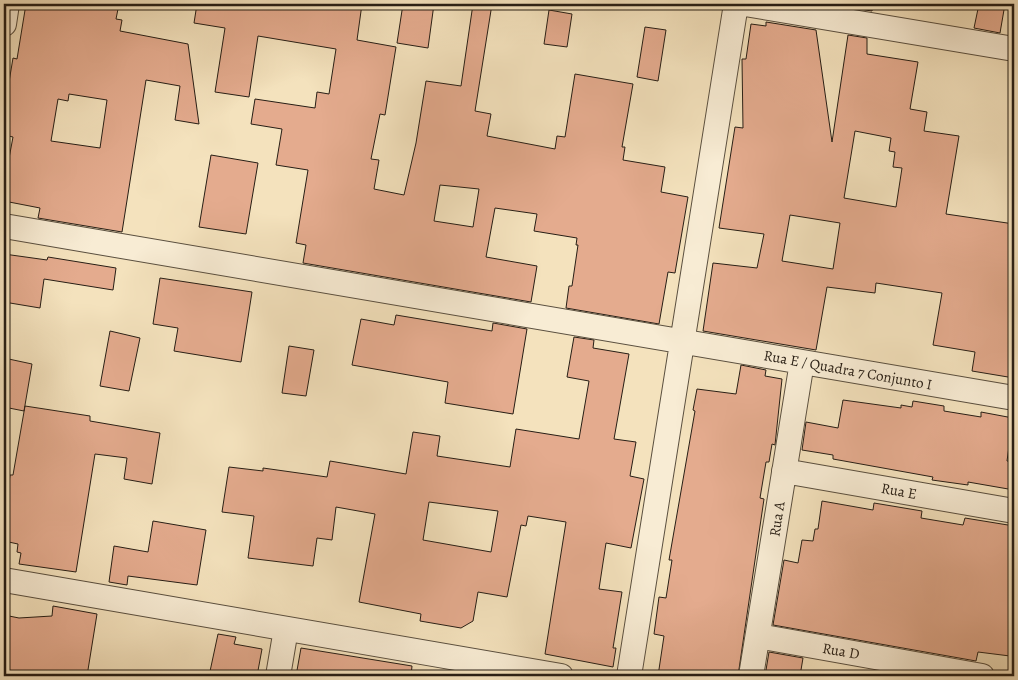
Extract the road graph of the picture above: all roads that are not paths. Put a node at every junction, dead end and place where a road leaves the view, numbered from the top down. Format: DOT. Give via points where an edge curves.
graph roads {
  1 [pos="7,4"];
  2 [pos="736,4"];
  3 [pos="745,4"];
  4 [pos="4,24"];
  5 [pos="1014,49"];
  6 [pos="4,226"];
  7 [pos="682,341"];
  8 [pos="802,362"];
  9 [pos="1014,398"];
  10 [pos="784,471"];
  11 [pos="1014,511"];
  12 [pos="4,580"];
  13 [pos="286,629"];
  14 [pos="758,636"];
  15 [pos="278,676"];
  16 [pos="561,676"];
  17 [pos="629,676"];
  18 [pos="752,676"];
  19 [pos="982,676"];
  1 -- 4 [label="street"];
  2 -- 7 [label="street"];
  3 -- 5 [label="street"];
  6 -- 7 [label="street, Rua E / Quadra 7 Conjunto I"];
  7 -- 8 [label="street, Rua E / Quadra 7 Conjunto I"];
  7 -- 17 [label="street"];
  8 -- 9 [label="street, Rua E / Quadra 7 Conjunto I"];
  8 -- 10 [label="street, Rua A"];
  10 -- 11 [label="street, Rua E"];
  10 -- 14 [label="street, Rua A"];
  12 -- 13 [label="street"];
  13 -- 15 [label="street"];
  13 -- 16 [label="street"];
  14 -- 18 [label="street, Rua A"];
  14 -- 19 [label="street, Rua D"];
}
